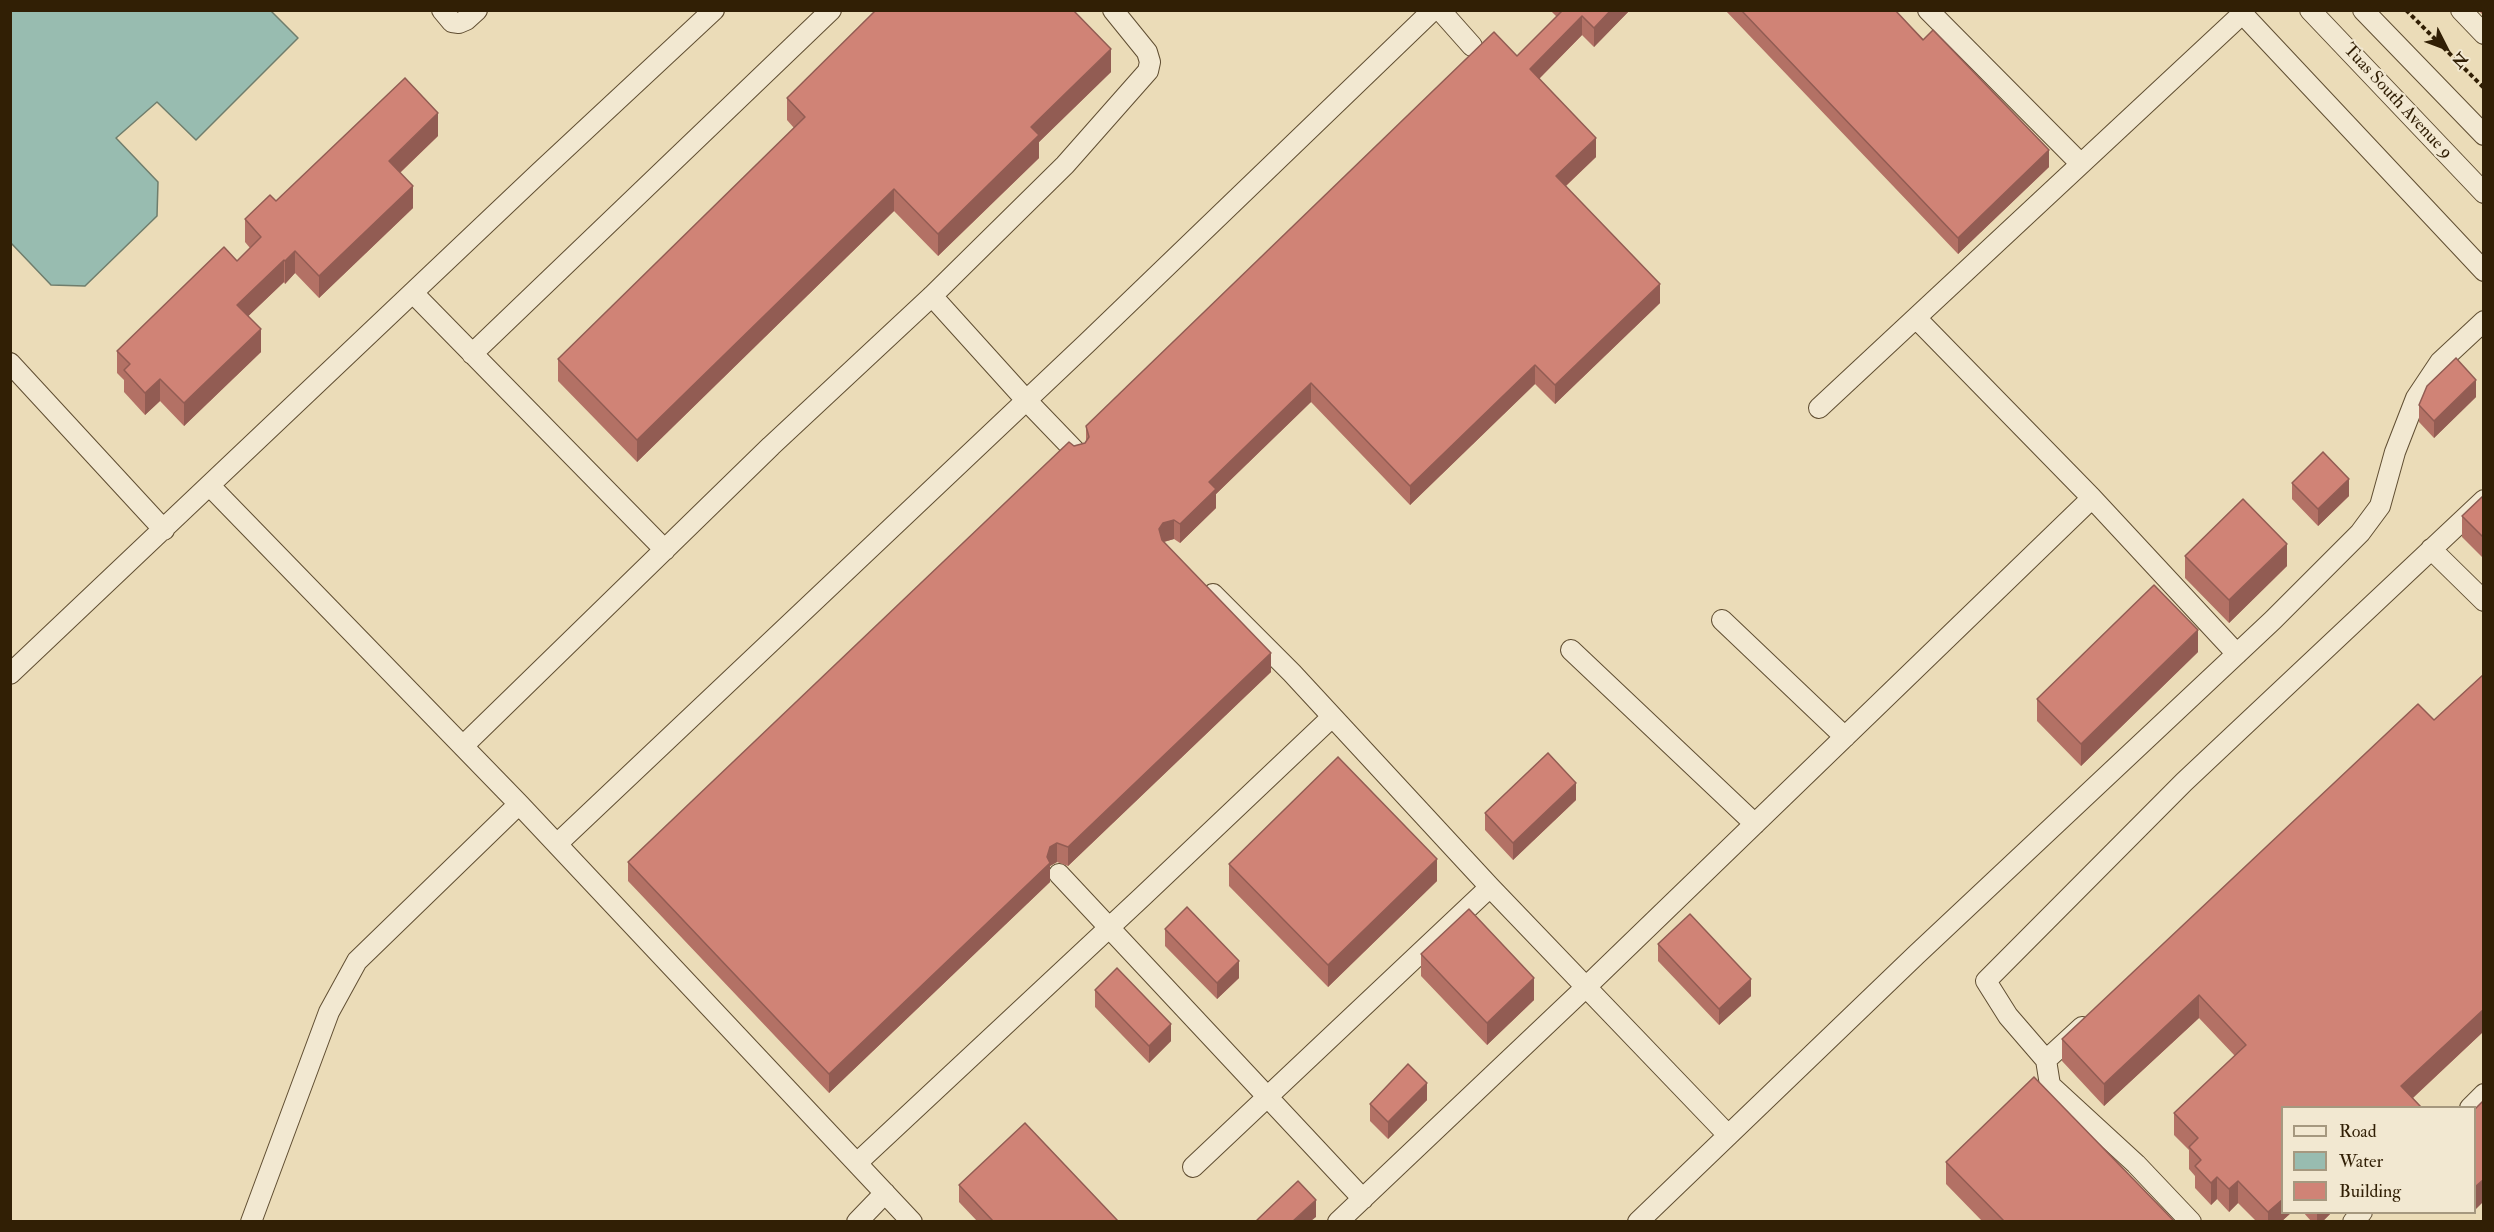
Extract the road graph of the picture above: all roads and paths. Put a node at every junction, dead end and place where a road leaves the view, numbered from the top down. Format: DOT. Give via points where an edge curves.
graph roads {
  1 [pos="442,10"];
  2 [pos="477,10"];
  3 [pos="714,10"];
  4 [pos="831,10"];
  5 [pos="1113,10"];
  6 [pos="1433,10"];
  7 [pos="1440,10"];
  8 [pos="1928,10"];
  9 [pos="2310,10"];
  10 [pos="2363,10"];
  11 [pos="2406,10"];
  12 [pos="2461,10"];
  13 [pos="2240,12"];
  14 [pos="2484,34"];
  15 [pos="1472,46"];
  16 [pos="2484,88"];
  17 [pos="2484,135"];
  18 [pos="2081,164"];
  19 [pos="2484,193"];
  20 [pos="2484,271"];
  21 [pos="413,293"];
  22 [pos="932,296"];
  23 [pos="1916,318"];
  24 [pos="2484,321"];
  25 [pos="472,354"];
  26 [pos="10,363"];
  27 [pos="1026,400"];
  28 [pos="1819,408"];
  29 [pos="1077,453"];
  30 [pos="210,486"];
  31 [pos="2092,498"];
  32 [pos="2484,500"];
  33 [pos="164,530"];
  34 [pos="2430,549"];
  35 [pos="665,550"];
  36 [pos="1199,580"];
  37 [pos="2484,601"];
  38 [pos="1722,620"];
  39 [pos="1571,650"];
  40 [pos="2237,654"];
  41 [pos="10,674"];
  42 [pos="1332,717"];
  43 [pos="1845,737"];
  44 [pos="463,746"];
  45 [pos="519,804"];
  46 [pos="1755,824"];
  47 [pos="557,844"];
  48 [pos="1059,874"];
  49 [pos="1490,887"];
  50 [pos="1109,928"];
  51 [pos="1586,987"];
  52 [pos="2098,1011"];
  53 [pos="2046,1060"];
  54 [pos="2484,1094"];
  55 [pos="1268,1097"];
  56 [pos="2471,1106"];
  57 [pos="1728,1135"];
  58 [pos="857,1163"];
  59 [pos="1193,1167"];
  60 [pos="885,1193"];
  61 [pos="1363,1198"];
  62 [pos="250,1221"];
  63 [pos="857,1221"];
  64 [pos="912,1221"];
  65 [pos="1338,1221"];
  66 [pos="1638,1221"];
  67 [pos="2191,1221"];
  1 -- 2 [label="street" via="452,22 459,23"];
  3 -- 21 [label="street"];
  4 -- 25 [label="street"];
  5 -- 22 [label="street" via="1147,52 1148,71 1065,165"];
  6 -- 27 [label="street"];
  7 -- 15 [label="street"];
  8 -- 18 [label="street"];
  9 -- 19 [label="street, Tuas South Avenue 9"];
  10 -- 17 [label="street"];
  11 -- 16 [label="path"];
  12 -- 14 [label="street"];
  13 -- 18 [label="street"];
  13 -- 20 [label="street"];
  18 -- 23 [label="street"];
  21 -- 25 [label="street"];
  21 -- 30 [label="street"];
  22 -- 27 [label="street"];
  22 -- 35 [label="street"];
  23 -- 28 [label="street"];
  23 -- 31 [label="street"];
  24 -- 40 [label="street" via="2440,362 2416,398 2380,506 2360,533"];
  25 -- 35 [label="street"];
  26 -- 33 [label="street"];
  27 -- 29 [label="street"];
  27 -- 47 [label="street"];
  30 -- 33 [label="street"];
  30 -- 44 [label="street"];
  31 -- 40 [label="street"];
  31 -- 43 [label="street"];
  32 -- 34 [label="street"];
  33 -- 41 [label="street"];
  34 -- 37 [label="street"];
  34 -- 53 [label="street" via="2184,782 1986,981 2008,1016"];
  35 -- 44 [label="street"];
  36 -- 42 [label="street"];
  38 -- 43 [label="street"];
  39 -- 46 [label="street"];
  40 -- 57 [label="street"];
  42 -- 49 [label="street"];
  42 -- 50 [label="street"];
  43 -- 46 [label="street"];
  44 -- 45 [label="street"];
  45 -- 47 [label="street"];
  45 -- 62 [label="street" via="357,961 329,1012"];
  46 -- 51 [label="street"];
  47 -- 58 [label="street"];
  48 -- 50 [label="street"];
  49 -- 51 [label="street"];
  49 -- 55 [label="street"];
  50 -- 55 [label="street"];
  50 -- 58 [label="street"];
  51 -- 57 [label="street"];
  51 -- 61 [label="street"];
  52 -- 53 [label="street"];
  53 -- 67 [label="street" via="2050,1085"];
  54 -- 56 [label="street"];
  55 -- 59 [label="street"];
  55 -- 61 [label="street"];
  57 -- 66 [label="street"];
  58 -- 60 [label="street"];
  60 -- 63 [label="street"];
  60 -- 64 [label="street"];
  61 -- 65 [label="street"];
}
